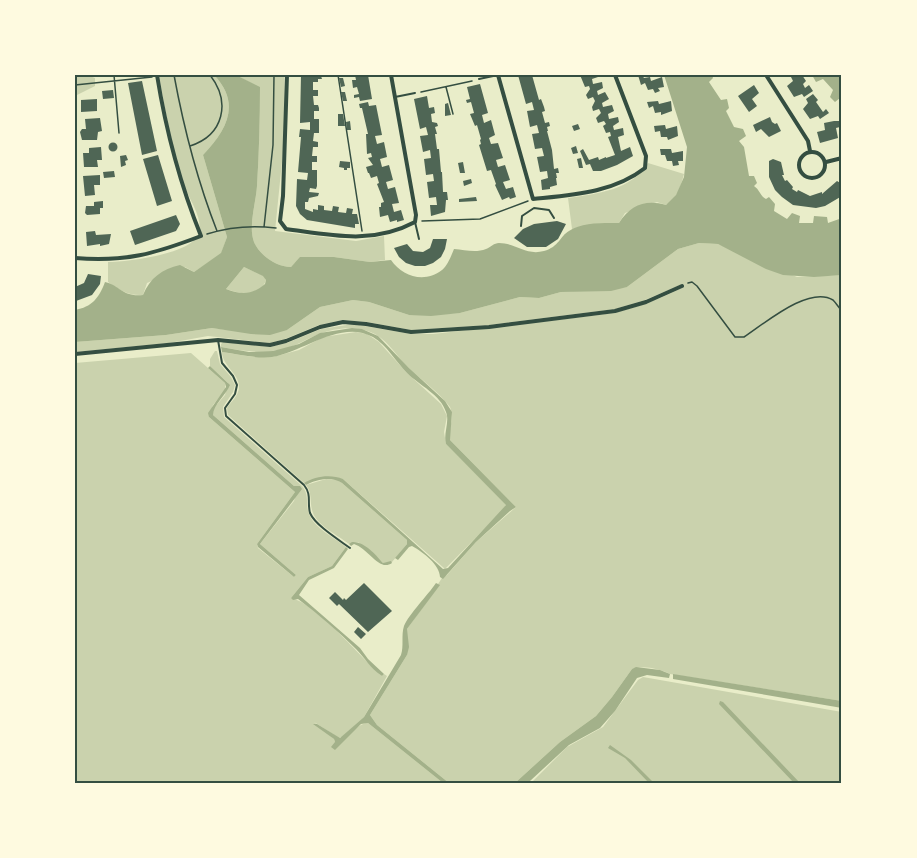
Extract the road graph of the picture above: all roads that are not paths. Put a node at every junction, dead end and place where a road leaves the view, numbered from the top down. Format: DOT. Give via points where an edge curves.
graph roads {
  1 [pos="287,75"];
  2 [pos="391,75"];
  3 [pos="498,75"];
  4 [pos="615,75"];
  5 [pos="766,75"];
  6 [pos="157,76"];
  7 [pos="479,79"];
  8 [pos="415,93"];
  9 [pos="395,97"];
  10 [pos="810,151"];
  11 [pos="842,158"];
  12 [pos="826,162"];
  13 [pos="533,199"];
  14 [pos="534,208"];
  15 [pos="554,218"];
  16 [pos="415,222"];
  17 [pos="521,226"];
  18 [pos="419,239"];
  19 [pos="75,258"];
  20 [pos="682,286"];
  21 [pos="218,340"];
  22 [pos="75,354"];
  23 [pos="350,548"];
  1 -- 16 [label="street" via="280,221 286,229 361,238"];
  2 -- 9 [label="street"];
  3 -- 7 [label="lane"];
  3 -- 13 [label="street"];
  4 -- 13 [label="street" via="646,156 645,168 607,189"];
  5 -- 10 [label="street" via="808,141"];
  6 -- 19 [label="street" via="171,145 201,236 136,257"];
  8 -- 9 [label="lane"];
  9 -- 16 [label="street"];
  10 -- 12 [label="street" via="820,153"];
  10 -- 12 [label="street" via="799,159 798,170 807,178 817,178"];
  11 -- 12 [label="street"];
  13 -- 14 [label="lane"];
  14 -- 15 [label="lane" via="549,210"];
  14 -- 17 [label="lane" via="522,216"];
  16 -- 18 [label="lane"];
  20 -- 21 [label="street" via="615,311 489,327 411,332 343,322 270,345"];
  21 -- 22 [label="street"];
  21 -- 23 [label="lane" via="222,363 237,385 225,408 226,416 304,485 313,518"];
}
